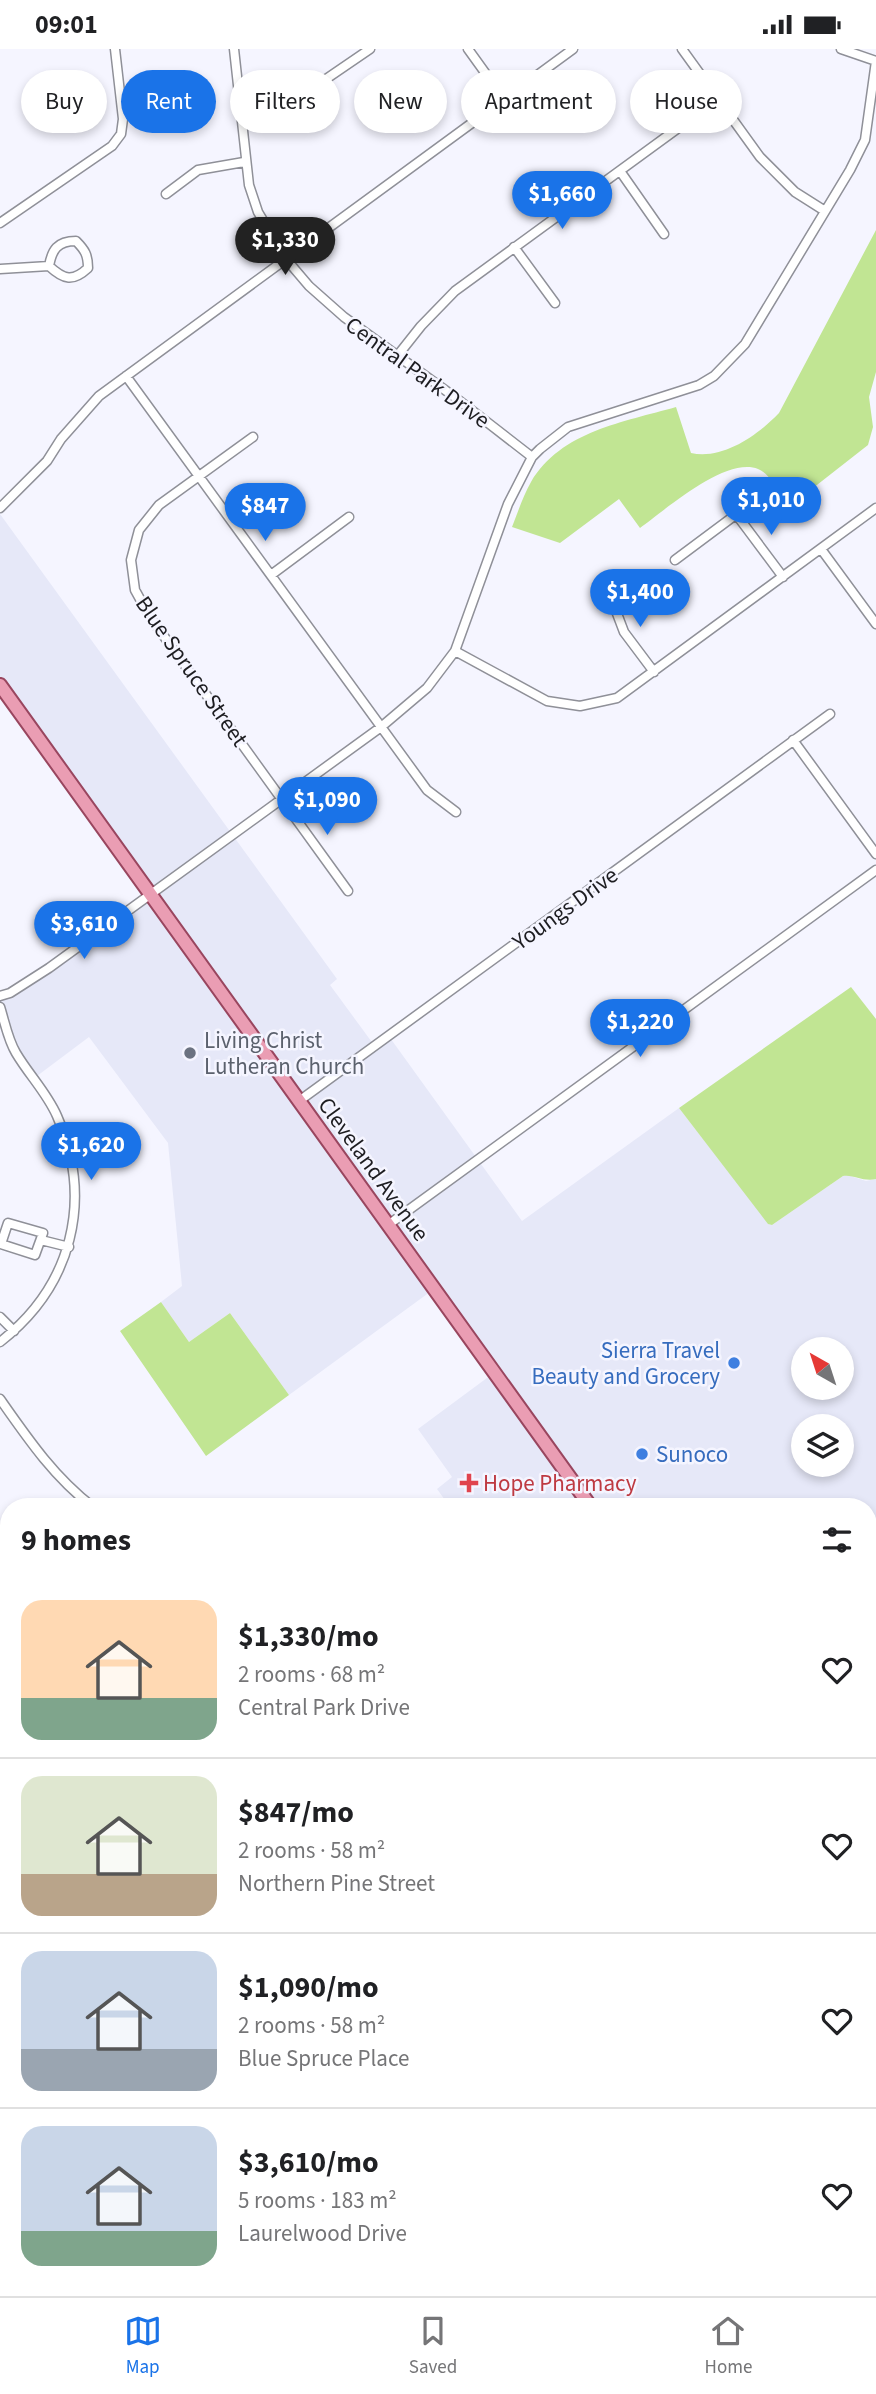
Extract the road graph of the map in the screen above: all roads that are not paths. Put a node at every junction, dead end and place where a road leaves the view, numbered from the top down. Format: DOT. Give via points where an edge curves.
graph roads {
  1 [pos="115,49"];
  2 [pos="234,49"];
  3 [pos="370,49"];
  4 [pos="468,49"];
  5 [pos="573,49"];
  6 [pos="682,49"];
  7 [pos="841,49"];
  8 [pos="876,61"];
  9 [pos="236,70"];
  10 [pos="339,70"];
  11 [pos="483,70"];
  12 [pos="544,70"];
  13 [pos="697,70"];
  14 [pos="461,131"];
  15 [pos="742,132"];
  16 [pos="242,133"];
  17 [pos="672,133"];
  18 [pos="244,162"];
  19 [pos="620,171"];
  20 [pos="166,194"];
  21 [pos="825,211"];
  22 [pos="0,223"];
  23 [pos="664,234"];
  24 [pos="514,247"];
  25 [pos="286,259"];
  26 [pos="49,267"];
  27 [pos="0,269"];
  28 [pos="555,303"];
  29 [pos="398,355"];
  30 [pos="126,376"];
  31 [pos="253,437"];
  32 [pos="533,457"];
  33 [pos="198,476"];
  34 [pos="735,492"];
  35 [pos="0,507"];
  36 [pos="876,508"];
  37 [pos="736,515"];
  38 [pos="349,517"];
  39 [pos="821,549"];
  40 [pos="675,561"];
  41 [pos="271,575"];
  42 [pos="783,577"];
  43 [pos="610,595"];
  44 [pos="876,624"];
  45 [pos="455,651"];
  46 [pos="654,672"];
  47 [pos="0,685"];
  48 [pos="830,714"];
  49 [pos="381,727"];
  50 [pos="793,740"];
  51 [pos="282,799"];
  52 [pos="456,812"];
  53 [pos="876,854"];
  54 [pos="876,870"];
  55 [pos="348,891"];
  56 [pos="150,894"];
  57 [pos="0,996"];
  58 [pos="0,1007"];
  59 [pos="299,1101"];
  60 [pos="388,1225"];
  61 [pos="41,1240"];
  62 [pos="69,1247"];
  63 [pos="0,1317"];
  64 [pos="13,1331"];
  65 [pos="0,1342"];
  66 [pos="0,1399"];
  67 [pos="83,1498"];
  68 [pos="585,1498"];
  1 -- 22 [label="street" via="121,134 112,146"];
  2 -- 9 [label="street, Central Park Drive"];
  3 -- 10 [label="street"];
  4 -- 11 [label="street"];
  5 -- 12 [label="street"];
  6 -- 13 [label="street"];
  7 -- 8 [label="street"];
  8 -- 21 [label="street" via="864,140"];
  14 -- 25 [label="street"];
  15 -- 21 [label="street" via="795,192"];
  16 -- 18 [label="street, Central Park Drive"];
  17 -- 19 [label="street"];
  18 -- 20 [label="street" via="198,170"];
  18 -- 25 [label="street, Central Park Drive" via="258,212"];
  19 -- 23 [label="street"];
  19 -- 24 [label="street"];
  21 -- 32 [label="street" via="745,344 714,376 684,391 568,427"];
  24 -- 28 [label="street"];
  24 -- 29 [label="street" via="455,291"];
  25 -- 29 [label="street, Central Park Drive" via="344,317"];
  25 -- 30 [label="street"];
  26 -- 26 [label="street" via="51,253 66,241 76,241 88,258 88,268 79,276 66,278"];
  26 -- 27 [label="street"];
  29 -- 32 [label="street, Central Park Drive"];
  30 -- 33 [label="street"];
  30 -- 35 [label="street" via="99,396 47,461"];
  31 -- 33 [label="street, Blue Spruce Street"];
  32 -- 45 [label="street" via="508,505"];
  33 -- 41 [label="street"];
  33 -- 51 [label="street, Blue Spruce Street" via="159,505 139,530 131,560 135,590"];
  34 -- 37 [label="street" via="749,510"];
  36 -- 39 [label="street"];
  37 -- 40 [label="street"];
  37 -- 42 [label="street"];
  38 -- 41 [label="street"];
  39 -- 42 [label="street"];
  39 -- 44 [label="street"];
  41 -- 49 [label="street"];
  42 -- 46 [label="street"];
  43 -- 46 [label="street" via="624,632"];
  45 -- 46 [label="street" via="547,701 580,706 617,698"];
  45 -- 49 [label="street" via="427,688"];
  47 -- 56 [label="main road, Cleveland Avenue"];
  48 -- 50 [label="street, Youngs Drive"];
  49 -- 51 [label="street"];
  49 -- 52 [label="street" via="427,790"];
  50 -- 53 [label="street"];
  50 -- 59 [label="street, Youngs Drive"];
  51 -- 55 [label="street, Blue Spruce Street"];
  51 -- 56 [label="street"];
  54 -- 60 [label="street"];
  56 -- 57 [label="street" via="49,968"];
  56 -- 59 [label="main road, Cleveland Avenue"];
  58 -- 62 [label="street" via="11,1045 47,1097 68,1147 77,1187"];
  59 -- 60 [label="main road, Cleveland Avenue"];
  60 -- 68 [label="main road, Cleveland Avenue"];
  61 -- 61 [label="street" via="35,1255 1,1244 8,1223 43,1233"];
  61 -- 62 [label="street"];
  62 -- 64 [label="street" via="43,1296"];
  63 -- 64 [label="street"];
  64 -- 65 [label="street"];
  66 -- 67 [label="street" via="56,1475"];
}
